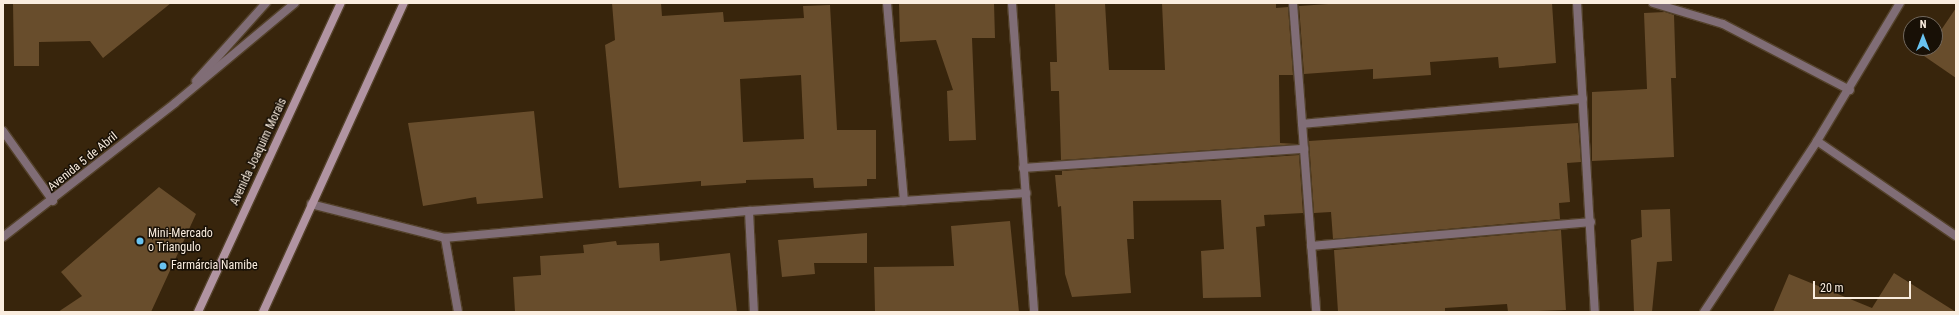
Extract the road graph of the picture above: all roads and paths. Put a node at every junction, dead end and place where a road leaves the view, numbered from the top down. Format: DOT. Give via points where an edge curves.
graph roads {
  1 [pos="266,3"];
  2 [pos="296,3"];
  3 [pos="341,3"];
  4 [pos="404,3"];
  5 [pos="887,3"];
  6 [pos="1012,3"];
  7 [pos="1293,3"];
  8 [pos="1577,3"];
  9 [pos="1653,3"];
  10 [pos="1900,3"];
  11 [pos="1850,90"];
  12 [pos="1583,99"];
  13 [pos="175,103"];
  14 [pos="1302,124"];
  15 [pos="3,131"];
  16 [pos="1818,141"];
  17 [pos="1304,149"];
  18 [pos="1024,168"];
  19 [pos="1026,193"];
  20 [pos="53,201"];
  21 [pos="904,201"];
  22 [pos="311,204"];
  23 [pos="749,211"];
  24 [pos="1591,222"];
  25 [pos="1956,236"];
  26 [pos="3,237"];
  27 [pos="445,238"];
  28 [pos="1311,246"];
  29 [pos="198,312"];
  30 [pos="262,312"];
  31 [pos="458,312"];
  32 [pos="754,312"];
  33 [pos="1034,312"];
  34 [pos="1316,312"];
  35 [pos="1596,312"];
  36 [pos="1704,312"];
  1 -- 13 [label="street, Avenida 5 de Abril"];
  2 -- 13 [label="street, Avenida 5 de Abril"];
  3 -- 29 [label="street, Avenida Joaquim Morais"];
  4 -- 22 [label="street"];
  5 -- 21 [label="street"];
  6 -- 18 [label="street"];
  7 -- 14 [label="street"];
  8 -- 12 [label="street"];
  9 -- 11 [label="street" via="1723,24"];
  10 -- 11 [label="street"];
  11 -- 16 [label="street"];
  12 -- 14 [label="street"];
  12 -- 24 [label="street"];
  13 -- 20 [label="street, Avenida 5 de Abril"];
  14 -- 17 [label="street"];
  15 -- 20 [label="street"];
  16 -- 25 [label="street"];
  16 -- 36 [label="street"];
  17 -- 18 [label="street"];
  17 -- 28 [label="street"];
  18 -- 19 [label="street"];
  19 -- 21 [label="street"];
  19 -- 33 [label="street"];
  20 -- 26 [label="street, Avenida 5 de Abril"];
  21 -- 23 [label="street"];
  22 -- 27 [label="street"];
  22 -- 30 [label="street"];
  23 -- 27 [label="street"];
  23 -- 32 [label="street"];
  24 -- 28 [label="street"];
  24 -- 35 [label="street"];
  27 -- 31 [label="street"];
  28 -- 34 [label="street"];
}
